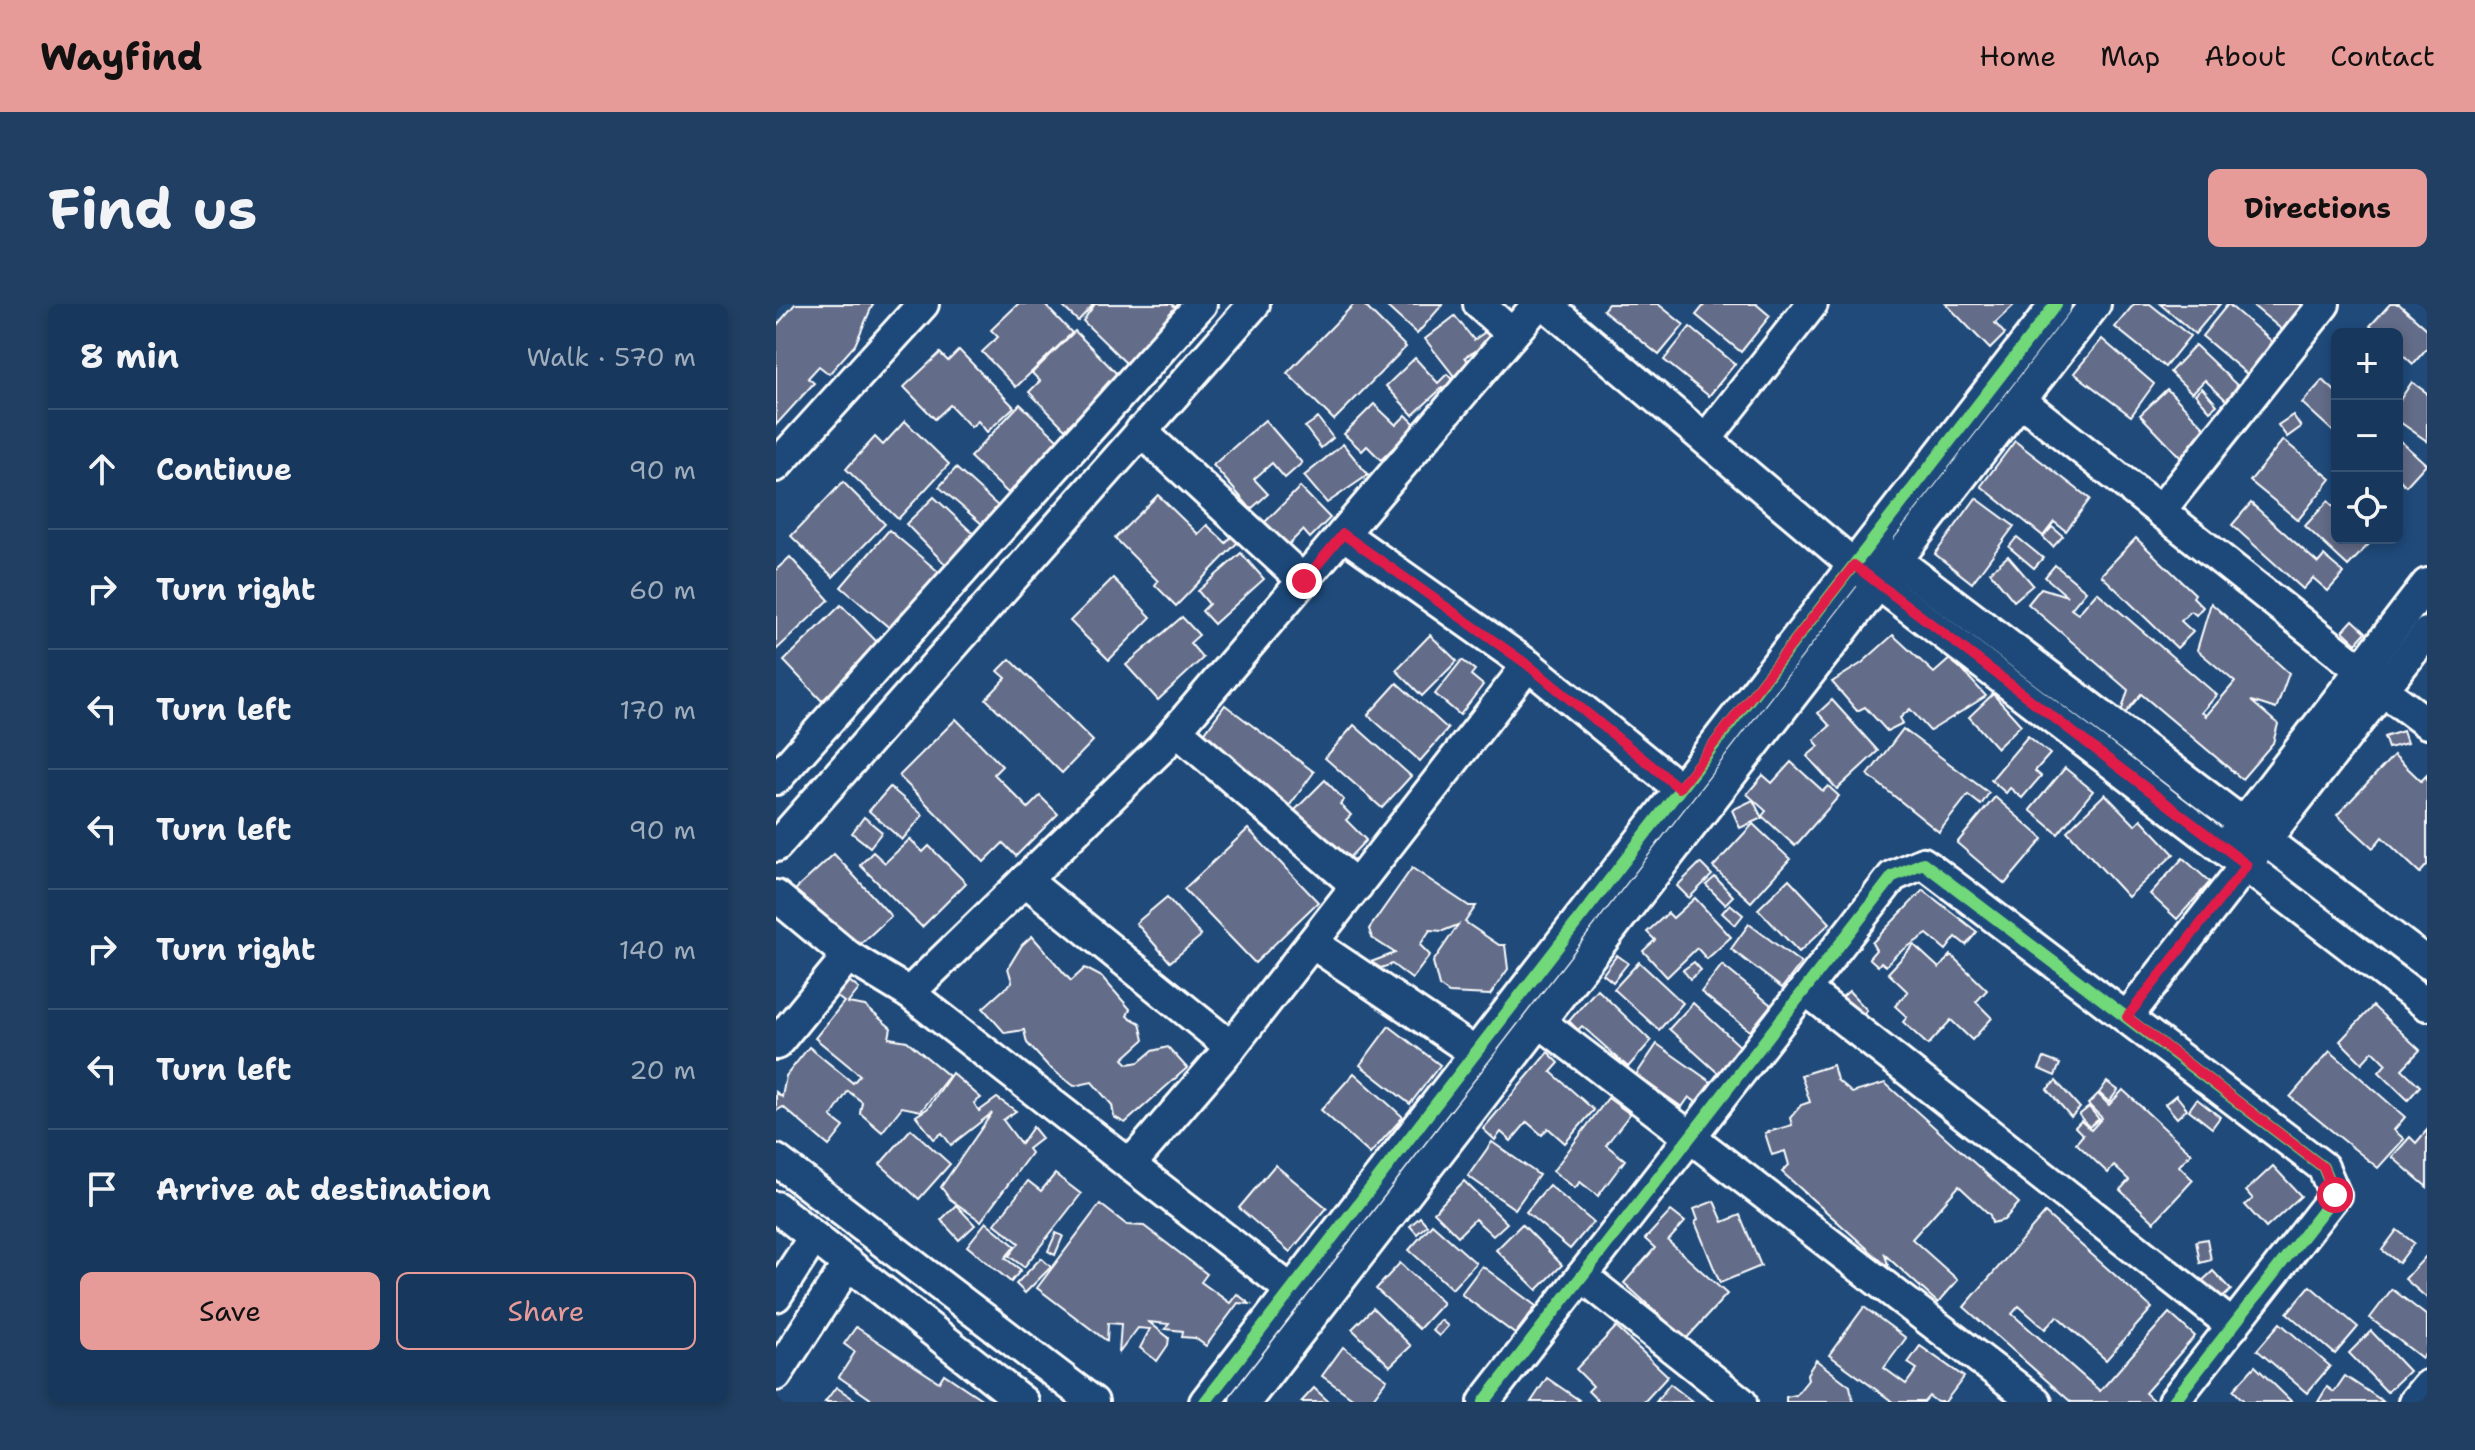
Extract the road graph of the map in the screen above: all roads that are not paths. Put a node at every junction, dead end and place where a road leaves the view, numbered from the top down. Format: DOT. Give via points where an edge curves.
graph roads {
  1 [pos="923,304"];
  2 [pos="1201,304"];
  3 [pos="1254,304"];
  4 [pos="1479,304"];
  5 [pos="1538,304"];
  6 [pos="1545,304"];
  7 [pos="1812,304"];
  8 [pos="2056,304"];
  9 [pos="2095,304"];
  10 [pos="2324,304"];
  11 [pos="1512,334"];
  12 [pos="2021,401"];
  13 [pos="1141,431"];
  14 [pos="1706,439"];
  15 [pos="776,466"];
  16 [pos="2160,511"];
  17 [pos="1343,534"];
  18 [pos="1863,554"];
  19 [pos="1889,574"];
  20 [pos="1304,581"];
  21 [pos="2427,584"];
  22 [pos="2427,633"];
  23 [pos="1528,665"];
  24 [pos="2372,680"];
  25 [pos="2427,723"];
  26 [pos="1176,730"];
  27 [pos="776,779"];
  28 [pos="1679,788"];
  29 [pos="2256,832"];
  30 [pos="776,846"];
  31 [pos="2236,856"];
  32 [pos="1025,880"];
  33 [pos="1357,886"];
  34 [pos="776,896"];
  35 [pos="1312,943"];
  36 [pos="848,956"];
  37 [pos="2427,963"];
  38 [pos="1805,989"];
  39 [pos="909,993"];
  40 [pos="2427,1005"];
  41 [pos="2127,1017"];
  42 [pos="1540,1022"];
  43 [pos="776,1044"];
  44 [pos="1231,1047"];
  45 [pos="1474,1052"];
  46 [pos="1689,1138"];
  47 [pos="776,1160"];
  48 [pos="1130,1165"];
  49 [pos="776,1207"];
  50 [pos="814,1237"];
  51 [pos="848,1264"];
  52 [pos="1582,1276"];
  53 [pos="1291,1290"];
  54 [pos="776,1296"];
  55 [pos="2233,1326"];
  56 [pos="776,1375"];
  57 [pos="2427,1386"];
  58 [pos="1081,1400"];
  59 [pos="1023,1402"];
  60 [pos="1205,1402"];
  61 [pos="1245,1402"];
  62 [pos="1484,1402"];
  63 [pos="1741,1402"];
  64 [pos="2036,1402"];
  65 [pos="2173,1402"];
  66 [pos="2414,1402"];
  1 -- 15 [label="street"];
  2 -- 27 [label="street"];
  3 -- 13 [label="street"];
  4 -- 11 [label="street"];
  5 -- 11 [label="street"];
  6 -- 14 [label="street"];
  7 -- 14 [label="street"];
  8 -- 18 [label="street"];
  9 -- 12 [label="street"];
  10 -- 16 [label="street"];
  11 -- 17 [label="street"];
  12 -- 16 [label="street"];
  12 -- 19 [label="street"];
  13 -- 20 [label="street"];
  13 -- 30 [label="street"];
  14 -- 18 [label="street"];
  16 -- 24 [label="street"];
  17 -- 20 [label="street"];
  17 -- 23 [label="street"];
  18 -- 19 [label="street"];
  18 -- 28 [label="street"];
  19 -- 29 [label="street"];
  19 -- 31 [label="street"];
  19 -- 42 [label="street"];
  20 -- 26 [label="street"];
  21 -- 24 [label="street"];
  22 -- 24 [label="street"];
  23 -- 28 [label="street"];
  23 -- 33 [label="street"];
  24 -- 25 [label="street"];
  24 -- 29 [label="street"];
  26 -- 32 [label="street"];
  26 -- 33 [label="street"];
  28 -- 45 [label="street"];
  29 -- 31 [label="street"];
  29 -- 37 [label="street"];
  31 -- 40 [label="street"];
  31 -- 41 [label="street"];
  32 -- 39 [label="street"];
  32 -- 44 [label="street"];
  33 -- 35 [label="street"];
  34 -- 36 [label="street"];
  35 -- 44 [label="street"];
  35 -- 45 [label="street"];
  36 -- 39 [label="street"];
  36 -- 43 [label="street"];
  38 -- 41 [label="street" via="1893,876 1923,863"];
  38 -- 46 [label="street"];
  38 -- 55 [label="street"];
  39 -- 48 [label="street"];
  41 -- 55 [label="street" via="2323,1167 2335,1195"];
  42 -- 46 [label="street"];
  42 -- 61 [label="street"];
  44 -- 48 [label="street"];
  45 -- 53 [label="street"];
  46 -- 52 [label="street"];
  46 -- 64 [label="street"];
  47 -- 58 [label="street"];
  48 -- 53 [label="street"];
  49 -- 50 [label="street"];
  50 -- 51 [label="street"];
  50 -- 54 [label="street"];
  51 -- 56 [label="street"];
  51 -- 59 [label="street"];
  52 -- 62 [label="street"];
  52 -- 63 [label="street"];
  53 -- 60 [label="street"];
  55 -- 65 [label="street"];
  57 -- 66 [label="street"];
}
